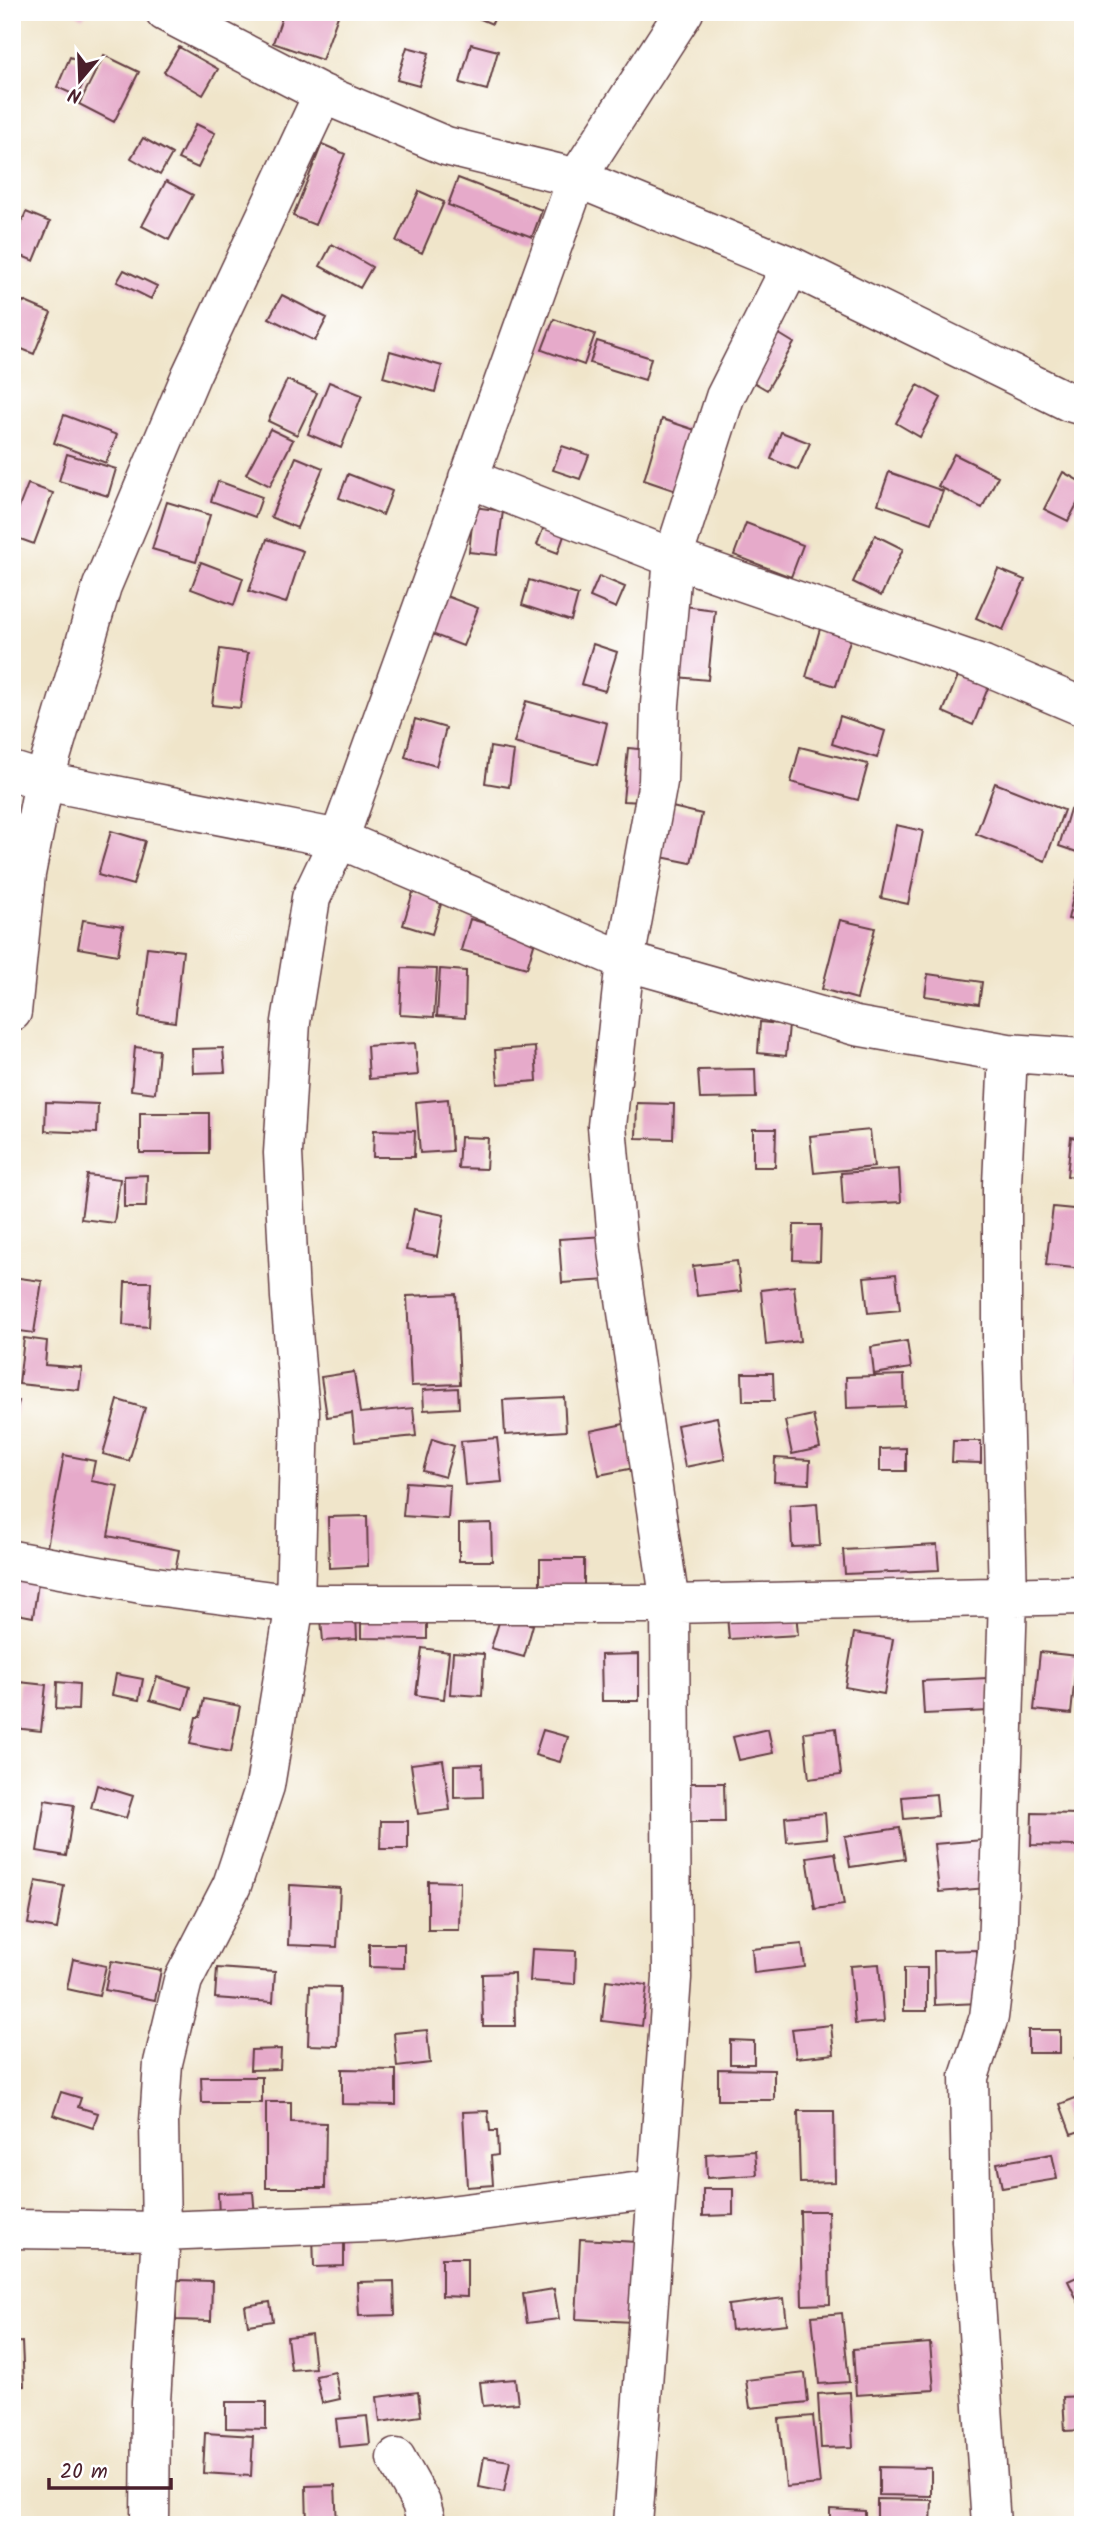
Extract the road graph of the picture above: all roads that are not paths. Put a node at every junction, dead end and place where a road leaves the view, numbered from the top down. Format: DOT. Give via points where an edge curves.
graph roads {
  1 [pos="165,12"];
  2 [pos="684,12"];
  3 [pos="323,94"];
  4 [pos="577,178"];
  5 [pos="791,266"];
  6 [pos="1083,406"];
  7 [pos="468,478"];
  8 [pos="673,558"];
  9 [pos="1083,707"];
  10 [pos="28,776"];
  11 [pos="339,839"];
  12 [pos="625,961"];
  13 [pos="12,1012"];
  14 [pos="1008,1053"];
  15 [pos="1083,1058"];
  16 [pos="12,1560"];
  17 [pos="1083,1595"];
  18 [pos="1007,1597"];
  19 [pos="295,1604"];
  20 [pos="670,1604"];
  21 [pos="657,2189"];
  22 [pos="12,2229"];
  23 [pos="161,2231"];
  24 [pos="396,2458"];
  25 [pos="150,2525"];
  26 [pos="428,2525"];
  27 [pos="633,2525"];
  28 [pos="990,2525"];
  1 -- 3 [label="street"];
  2 -- 4 [label="street"];
  3 -- 4 [label="street" via="446,146"];
  3 -- 10 [label="street" via="191,375"];
  4 -- 5 [label="street"];
  4 -- 7 [label="street"];
  5 -- 6 [label="street"];
  5 -- 8 [label="street" via="725,397"];
  7 -- 8 [label="street"];
  7 -- 11 [label="street"];
  8 -- 9 [label="street" via="984,665"];
  8 -- 12 [label="street" via="660,704 659,782"];
  10 -- 11 [label="street"];
  10 -- 13 [label="street" via="26,874"];
  11 -- 12 [label="street"];
  11 -- 19 [label="street" via="311,898 290,1022 283,1153 300,1412"];
  12 -- 14 [label="street" via="856,1026"];
  12 -- 20 [label="street" via="607,1126 618,1251"];
  14 -- 15 [label="street"];
  14 -- 18 [label="street" via="1002,1184"];
  16 -- 19 [label="street" via="146,1585"];
  17 -- 18 [label="street"];
  18 -- 20 [label="street"];
  18 -- 28 [label="street" via="997,1953 989,2017 969,2077 972,2243"];
  19 -- 20 [label="street"];
  19 -- 23 [label="street" via="265,1786 232,1885 183,1980 163,2063"];
  20 -- 21 [label="street" via="671,1978"];
  21 -- 23 [label="street" via="394,2222"];
  21 -- 27 [label="street"];
  22 -- 23 [label="street"];
  23 -- 25 [label="street" via="150,2402"];
  24 -- 26 [label="street"];
}
